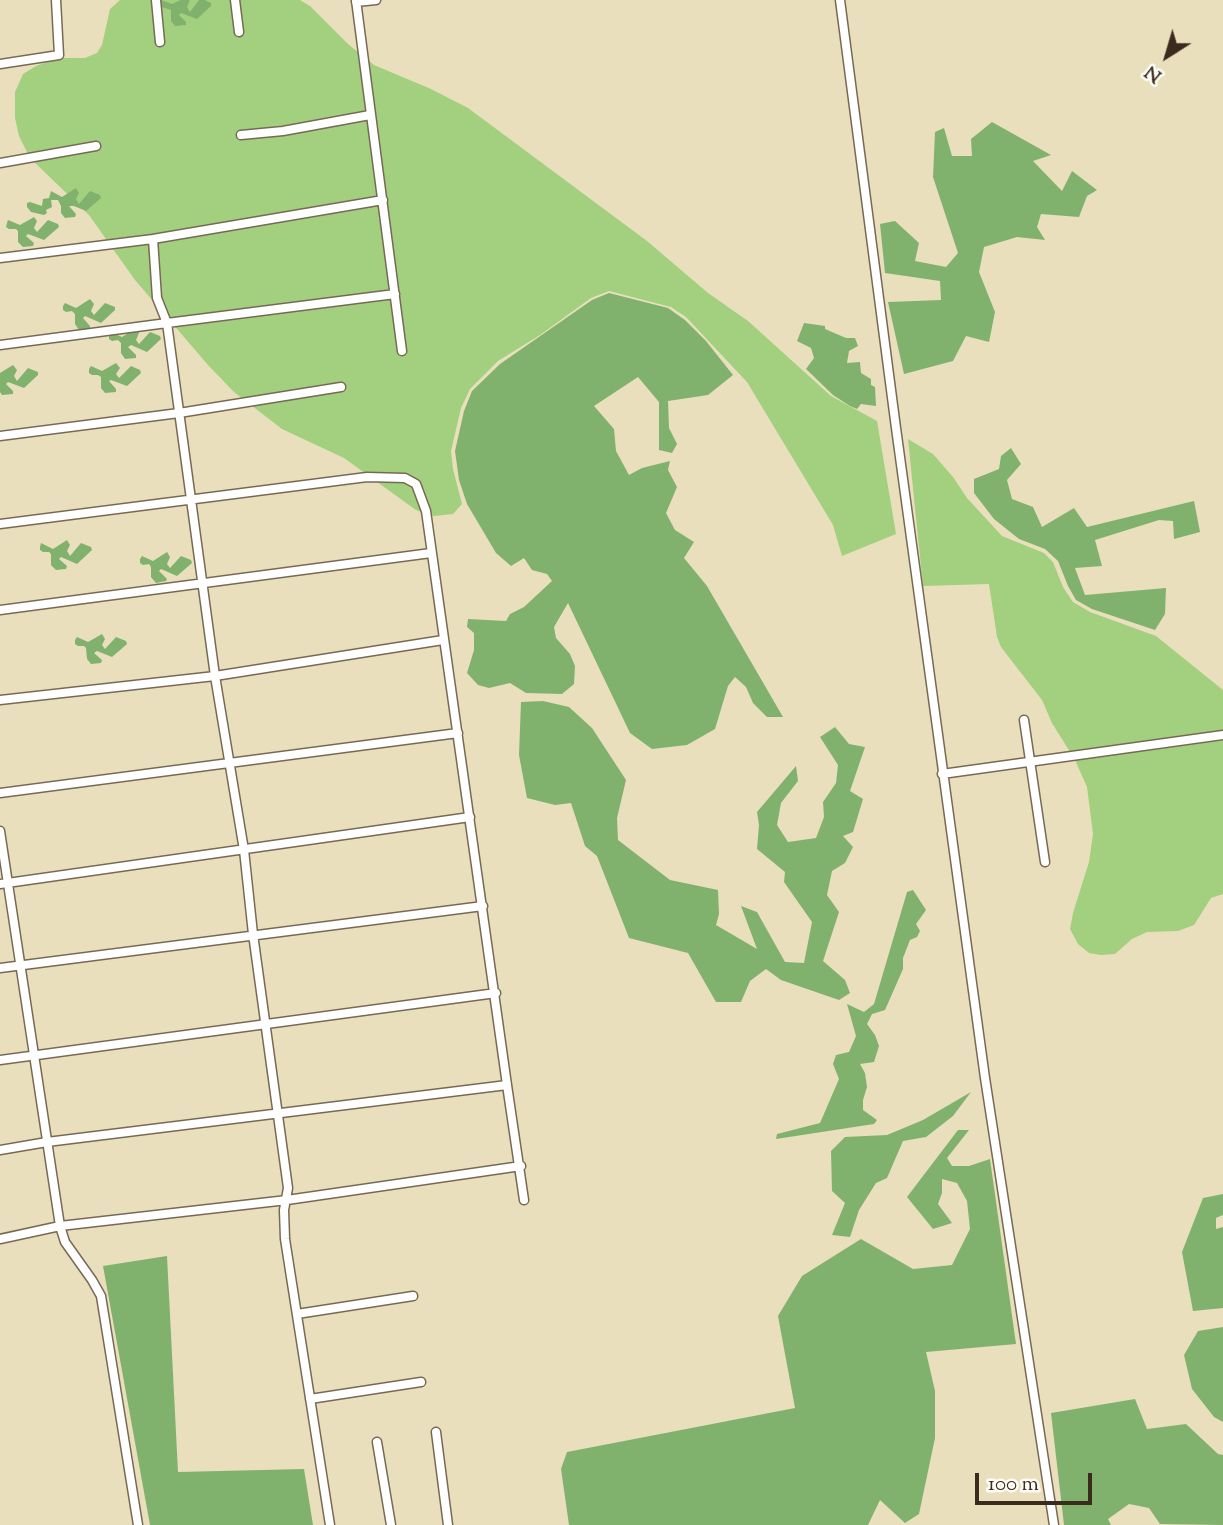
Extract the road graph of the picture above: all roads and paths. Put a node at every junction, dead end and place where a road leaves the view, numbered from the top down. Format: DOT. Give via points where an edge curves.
graph roads {
  1 [pos="56,0"];
  2 [pos="156,0"];
  3 [pos="235,0"];
  4 [pos="376,0"];
  5 [pos="840,0"];
  6 [pos="356,1"];
  7 [pos="239,32"];
  8 [pos="160,42"];
  9 [pos="0,64"];
  10 [pos="370,115"];
  11 [pos="241,135"];
  12 [pos="96,146"];
  13 [pos="0,163"];
  14 [pos="383,200"];
  15 [pos="153,239"];
  16 [pos="0,258"];
  17 [pos="395,294"];
  18 [pos="167,323"];
  19 [pos="0,345"];
  20 [pos="402,351"];
  21 [pos="341,387"];
  22 [pos="179,413"];
  23 [pos="0,436"];
  24 [pos="192,498"];
  25 [pos="0,524"];
  26 [pos="431,553"];
  27 [pos="203,583"];
  28 [pos="0,610"];
  29 [pos="443,640"];
  30 [pos="215,676"];
  31 [pos="0,700"];
  32 [pos="1024,720"];
  33 [pos="458,733"];
  34 [pos="1223,735"];
  35 [pos="228,762"];
  36 [pos="1031,762"];
  37 [pos="942,774"];
  38 [pos="0,793"];
  39 [pos="470,817"];
  40 [pos="0,831"];
  41 [pos="244,850"];
  42 [pos="1045,862"];
  43 [pos="4,883"];
  44 [pos="482,906"];
  45 [pos="253,934"];
  46 [pos="19,965"];
  47 [pos="0,968"];
  48 [pos="496,993"];
  49 [pos="267,1025"];
  50 [pos="33,1055"];
  51 [pos="0,1060"];
  52 [pos="508,1085"];
  53 [pos="277,1115"];
  54 [pos="47,1142"];
  55 [pos="0,1150"];
  56 [pos="521,1167"];
  57 [pos="287,1200"];
  58 [pos="524,1200"];
  59 [pos="60,1226"];
  60 [pos="0,1240"];
  61 [pos="413,1296"];
  62 [pos="297,1314"];
  63 [pos="421,1382"];
  64 [pos="310,1399"];
  65 [pos="436,1432"];
  66 [pos="377,1442"];
  67 [pos="138,1525"];
  68 [pos="330,1525"];
  69 [pos="391,1525"];
  70 [pos="448,1525"];
  71 [pos="1054,1525"];
  1 -- 9 [label="street" via="59,55"];
  2 -- 8 [label="street"];
  3 -- 7 [label="street"];
  4 -- 6 [label="street"];
  5 -- 37 [label="street"];
  6 -- 10 [label="street"];
  10 -- 11 [label="street"];
  10 -- 14 [label="street"];
  12 -- 13 [label="street"];
  14 -- 15 [label="street"];
  14 -- 17 [label="street"];
  15 -- 16 [label="street"];
  15 -- 18 [label="street" via="157,298"];
  17 -- 18 [label="street"];
  17 -- 20 [label="street"];
  18 -- 19 [label="street"];
  18 -- 22 [label="street"];
  21 -- 22 [label="street"];
  22 -- 23 [label="street"];
  22 -- 24 [label="street"];
  24 -- 25 [label="street"];
  24 -- 26 [label="street" via="367,477 405,478 420,492"];
  24 -- 27 [label="street"];
  26 -- 27 [label="street"];
  26 -- 29 [label="street"];
  27 -- 28 [label="street"];
  27 -- 30 [label="street"];
  29 -- 30 [label="street"];
  29 -- 33 [label="street"];
  30 -- 31 [label="street"];
  30 -- 35 [label="street"];
  32 -- 36 [label="street"];
  33 -- 35 [label="street"];
  33 -- 39 [label="street"];
  34 -- 36 [label="street"];
  35 -- 38 [label="street"];
  35 -- 41 [label="street"];
  36 -- 37 [label="street"];
  36 -- 42 [label="street"];
  37 -- 71 [label="street"];
  39 -- 41 [label="street"];
  39 -- 44 [label="street"];
  40 -- 43 [label="street"];
  41 -- 43 [label="street"];
  41 -- 45 [label="street"];
  43 -- 46 [label="street"];
  44 -- 45 [label="street"];
  44 -- 48 [label="street"];
  45 -- 46 [label="street"];
  45 -- 49 [label="street"];
  46 -- 47 [label="street"];
  46 -- 50 [label="street"];
  48 -- 49 [label="street"];
  48 -- 52 [label="street"];
  49 -- 50 [label="street"];
  49 -- 53 [label="street"];
  50 -- 51 [label="street"];
  50 -- 54 [label="street"];
  52 -- 53 [label="street"];
  52 -- 56 [label="street"];
  53 -- 54 [label="street"];
  53 -- 57 [label="street"];
  54 -- 55 [label="street"];
  54 -- 59 [label="street"];
  56 -- 57 [label="street"];
  56 -- 58 [label="street"];
  57 -- 59 [label="street"];
  57 -- 62 [label="street" via="285,1239"];
  59 -- 60 [label="street"];
  59 -- 67 [label="street" via="65,1242 101,1296"];
  61 -- 62 [label="street"];
  62 -- 64 [label="street"];
  63 -- 64 [label="street"];
  64 -- 68 [label="street"];
  65 -- 70 [label="street"];
  66 -- 69 [label="street"];
}
